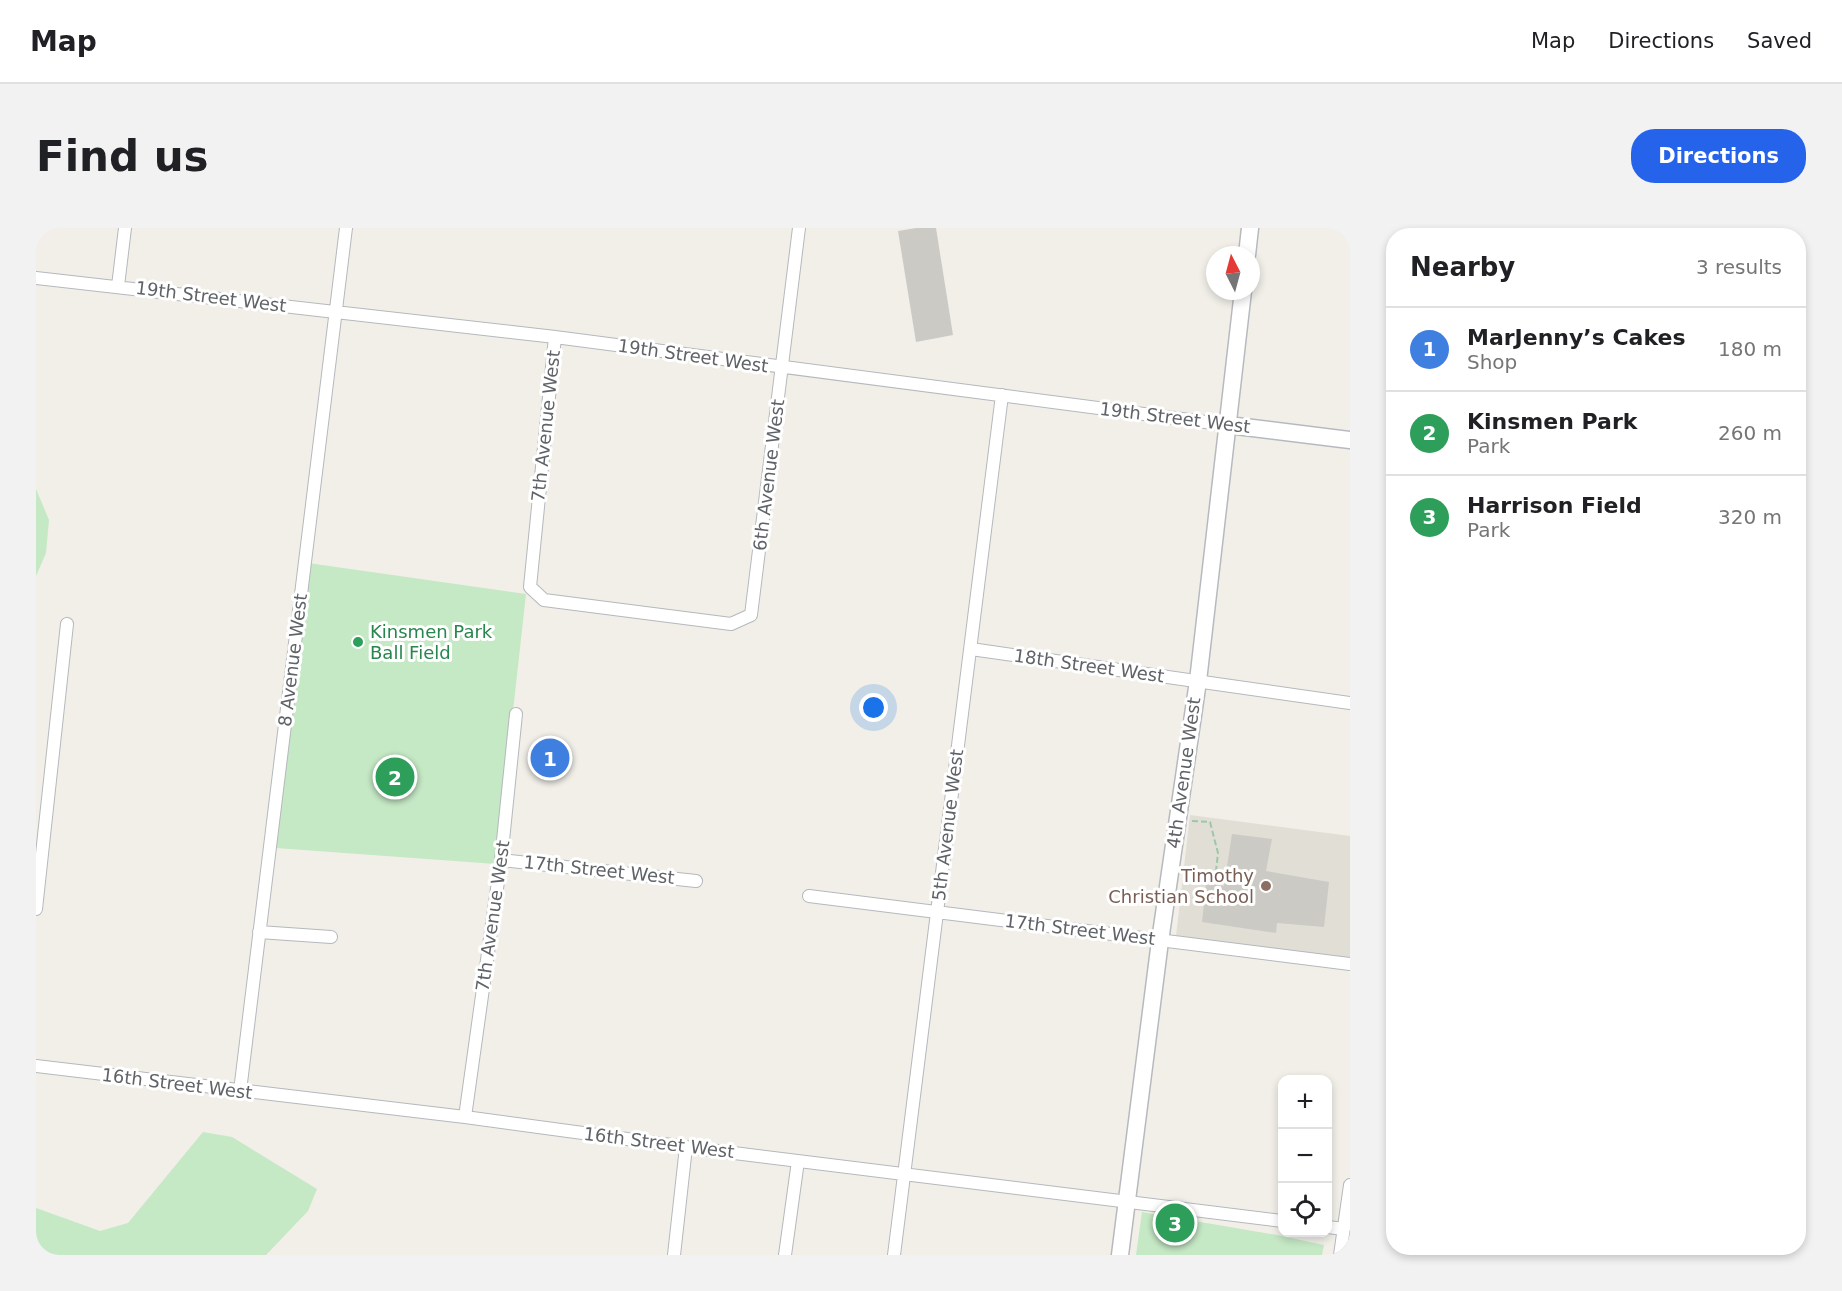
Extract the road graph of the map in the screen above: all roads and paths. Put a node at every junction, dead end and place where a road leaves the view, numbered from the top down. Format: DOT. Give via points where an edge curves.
graph roads {
  1 [pos="125,228"];
  2 [pos="346,228"];
  3 [pos="799,228"];
  4 [pos="1250,228"];
  5 [pos="1248,246"];
  6 [pos="36,278"];
  7 [pos="118,286"];
  8 [pos="1242,300"];
  9 [pos="336,312"];
  10 [pos="555,337"];
  11 [pos="783,368"];
  12 [pos="1002,395"];
  13 [pos="1228,425"];
  14 [pos="1350,440"];
  15 [pos="752,615"];
  16 [pos="67,624"];
  17 [pos="971,649"];
  18 [pos="1198,681"];
  19 [pos="1350,703"];
  20 [pos="516,714"];
  21 [pos="1178,819"];
  22 [pos="501,860"];
  23 [pos="1215,880"];
  24 [pos="696,881"];
  25 [pos="809,896"];
  26 [pos="36,909"];
  27 [pos="937,912"];
  28 [pos="259,932"];
  29 [pos="331,937"];
  30 [pos="1160,941"];
  31 [pos="1350,964"];
  32 [pos="36,1066"];
  33 [pos="240,1091"];
  34 [pos="465,1117"];
  35 [pos="687,1147"];
  36 [pos="798,1161"];
  37 [pos="904,1173"];
  38 [pos="1350,1185"];
  39 [pos="1126,1203"];
  40 [pos="1278,1221"];
  41 [pos="1332,1228"];
  42 [pos="1344,1229"];
  43 [pos="674,1255"];
  44 [pos="785,1255"];
  45 [pos="894,1255"];
  46 [pos="1120,1255"];
  47 [pos="1340,1255"];
  1 -- 7 [label="street"];
  2 -- 9 [label="street, 8 Avenue West"];
  3 -- 11 [label="street, 6th Avenue West"];
  4 -- 5 [label="street"];
  6 -- 7 [label="street, 19th Street West"];
  7 -- 9 [label="street, 19th Street West"];
  8 -- 13 [label="street, 4th Avenue West"];
  9 -- 10 [label="street, 19th Street West"];
  9 -- 28 [label="street, 8 Avenue West"];
  10 -- 11 [label="street, 19th Street West"];
  10 -- 15 [label="street, 7th Avenue West" via="530,586 543,600 731,624"];
  11 -- 12 [label="street, 19th Street West"];
  11 -- 15 [label="street, 6th Avenue West"];
  12 -- 13 [label="street, 19th Street West"];
  12 -- 17 [label="street, 5th Avenue West"];
  13 -- 14 [label="street, 19th Street West"];
  13 -- 18 [label="street, 4th Avenue West"];
  16 -- 26 [label="street"];
  17 -- 18 [label="street, 18th Street West"];
  17 -- 27 [label="street, 5th Avenue West"];
  18 -- 19 [label="street, 18th Street West"];
  18 -- 21 [label="street, 4th Avenue West"];
  20 -- 22 [label="street, 7th Avenue West"];
  21 -- 23 [label="path" via="1210,822 1218,853"];
  21 -- 30 [label="street, 4th Avenue West"];
  22 -- 24 [label="street, 17th Street West"];
  22 -- 34 [label="street, 7th Avenue West"];
  25 -- 27 [label="street, 17th Street West"];
  27 -- 30 [label="street, 17th Street West"];
  27 -- 37 [label="street, 5th Avenue West"];
  28 -- 29 [label="street"];
  28 -- 33 [label="street, 8 Avenue West"];
  30 -- 31 [label="street, 17th Street West"];
  30 -- 39 [label="street, 4th Avenue West"];
  32 -- 33 [label="street, 16th Street West"];
  33 -- 34 [label="street, 16th Street West"];
  34 -- 35 [label="street, 16th Street West"];
  35 -- 36 [label="street, 16th Street West"];
  35 -- 43 [label="street"];
  36 -- 37 [label="street, 16th Street West"];
  36 -- 44 [label="street"];
  37 -- 39 [label="street, 16th Street West"];
  37 -- 45 [label="street, 5th Avenue West"];
  38 -- 42 [label="street"];
  39 -- 40 [label="street, 16th Street West"];
  39 -- 46 [label="street, 4th Avenue West"];
  41 -- 42 [label="street"];
  42 -- 47 [label="street"];
}
